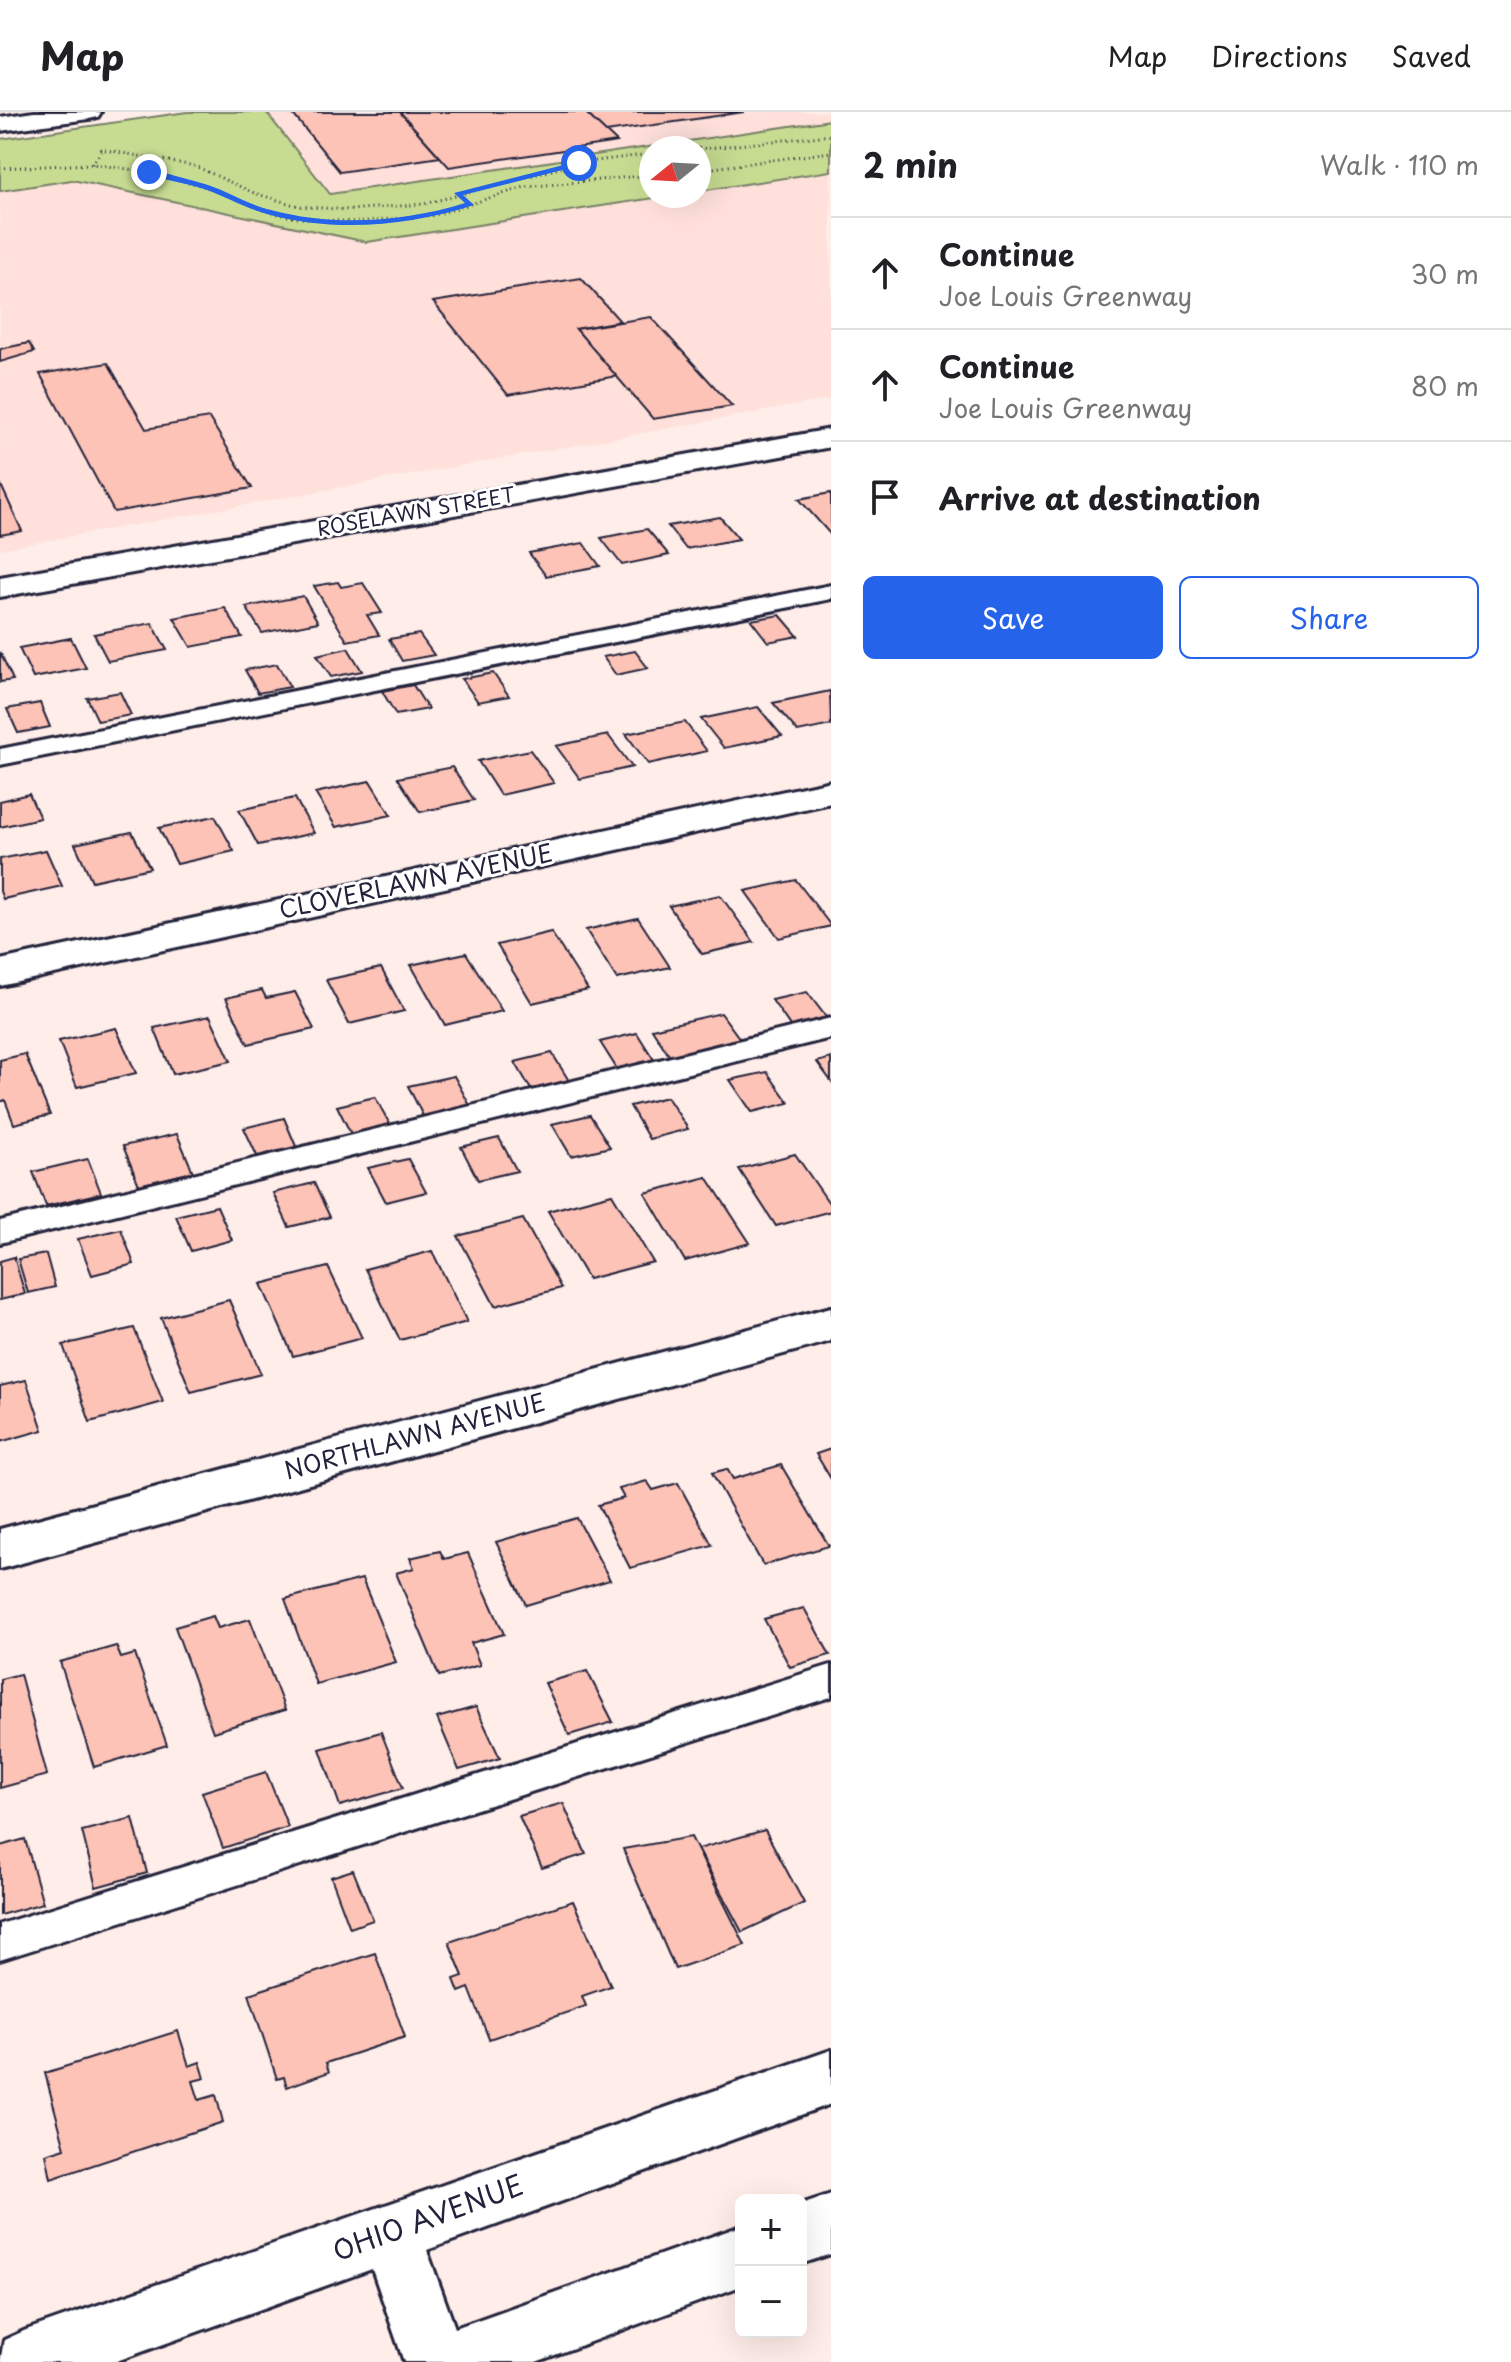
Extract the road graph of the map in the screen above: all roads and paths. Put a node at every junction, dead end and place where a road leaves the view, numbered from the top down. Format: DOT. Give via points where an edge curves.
graph roads {
  1 [pos="89,112"];
  2 [pos="0,124"];
  3 [pos="831,135"];
  4 [pos="92,148"];
  5 [pos="711,148"];
  6 [pos="103,149"];
  7 [pos="831,152"];
  8 [pos="639,156"];
  9 [pos="92,164"];
  10 [pos="0,168"];
  11 [pos="711,168"];
  12 [pos="639,176"];
  13 [pos="457,194"];
  14 [pos="472,204"];
  15 [pos="831,438"];
  16 [pos="0,587"];
  17 [pos="831,592"];
  18 [pos="0,757"];
  19 [pos="831,792"];
  20 [pos="0,973"];
  21 [pos="831,1028"];
  22 [pos="0,1232"];
  23 [pos="831,1324"];
  24 [pos="0,1549"];
  25 [pos="831,1681"];
  26 [pos="0,1942"];
  27 [pos="831,2077"];
  28 [pos="831,2224"];
  29 [pos="390,2232"];
  30 [pos="807,2232"];
  31 [pos="735,2258"];
  32 [pos="26,2362"];
  33 [pos="436,2362"];
  34 [pos="450,2362"];
  1 -- 2 [label="street"];
  3 -- 5 [label="path"];
  4 -- 6 [label="path"];
  6 -- 9 [label="path"];
  6 -- 13 [label="path" via="195,166 298,206 397,208"];
  7 -- 11 [label="path"];
  8 -- 13 [label="path" via="579,163"];
  9 -- 10 [label="path"];
  9 -- 14 [label="path" via="179,178 250,207 298,218 386,222"];
  12 -- 14 [label="path" via="525,187"];
  13 -- 14 [label="path"];
  15 -- 16 [label="street, ROSELAWN STREET"];
  17 -- 18 [label="lane"];
  19 -- 20 [label="street, CLOVERLAWN AVENUE"];
  21 -- 22 [label="lane"];
  23 -- 24 [label="street, NORTHLAWN AVENUE"];
  25 -- 26 [label="lane"];
  27 -- 29 [label="street, OHIO AVENUE"];
  28 -- 30 [label="street"];
  29 -- 32 [label="street, OHIO AVENUE"];
  29 -- 33 [label="street"];
  31 -- 34 [label="street"];
}
